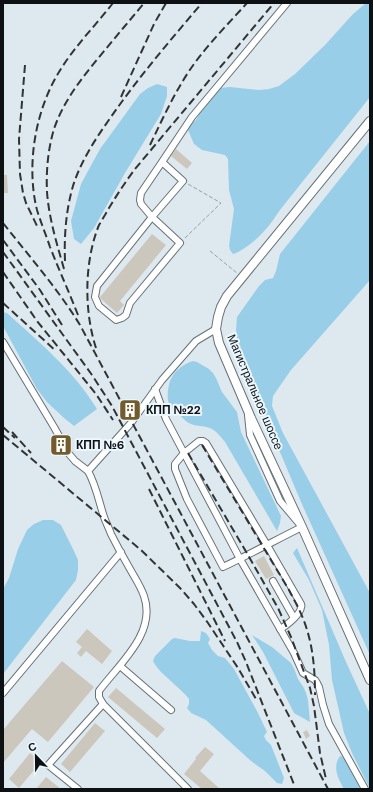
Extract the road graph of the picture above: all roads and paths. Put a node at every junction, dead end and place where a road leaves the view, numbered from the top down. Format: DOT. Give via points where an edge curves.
graph roads {
  1 [pos="287,3"];
  2 [pos="370,121"];
  3 [pos="162,162"];
  4 [pos="183,181"];
  5 [pos="152,217"];
  6 [pos="180,243"];
  7 [pos="210,251"];
  8 [pos="242,277"];
  9 [pos="216,329"];
  10 [pos="3,342"];
  11 [pos="155,390"];
  12 [pos="184,453"];
  13 [pos="88,471"];
  14 [pos="302,527"];
  15 [pos="267,545"];
  16 [pos="120,552"];
  17 [pos="240,559"];
  18 [pos="273,581"];
  19 [pos="294,618"];
  20 [pos="280,629"];
  21 [pos="120,666"];
  22 [pos="370,680"];
  23 [pos="3,693"];
  24 [pos="103,704"];
  25 [pos="171,710"];
  26 [pos="78,789"];
  27 [pos="188,789"];
  28 [pos="365,789"];
  1 -- 3 [label="lane" via="192,117"];
  2 -- 8 [label="main road, Магистральное шоссе"];
  3 -- 4 [label="lane"];
  3 -- 5 [label="lane" via="140,197 141,204"];
  4 -- 5 [label="lane"];
  4 -- 6 [label="path" via="221,203"];
  5 -- 6 [label="lane"];
  5 -- 6 [label="lane" via="97,286 96,297 99,306 116,320 126,315 130,303"];
  7 -- 8 [label="path"];
  8 -- 9 [label="main road, Магистральное шоссе" via="221,307"];
  9 -- 11 [label="lane" via="196,341"];
  9 -- 14 [label="main road, Магистральное шоссе" via="219,343 248,410"];
  10 -- 13 [label="lane" via="69,454"];
  11 -- 12 [label="lane" via="166,420"];
  11 -- 13 [label="lane"];
  12 -- 15 [label="lane" via="201,440 206,443"];
  12 -- 17 [label="lane"];
  12 -- 17 [label="lane" via="174,469 193,512 223,566"];
  13 -- 16 [label="lane" via="94,482 104,519"];
  14 -- 15 [label="lane"];
  14 -- 22 [label="main road, Магистральное шоссе"];
  15 -- 17 [label="lane"];
  15 -- 19 [label="lane" via="301,604 301,609"];
  16 -- 21 [label="lane" via="140,586 147,610 146,622 138,641"];
  16 -- 23 [label="lane"];
  17 -- 20 [label="lane"];
  18 -- 19 [label="lane"];
  19 -- 20 [label="lane"];
  20 -- 28 [label="lane" via="303,673 317,683 329,724"];
  21 -- 24 [label="lane" via="100,691 99,696"];
  21 -- 25 [label="lane"];
  24 -- 26 [label="lane" via="48,765"];
  24 -- 27 [label="lane"];
}
